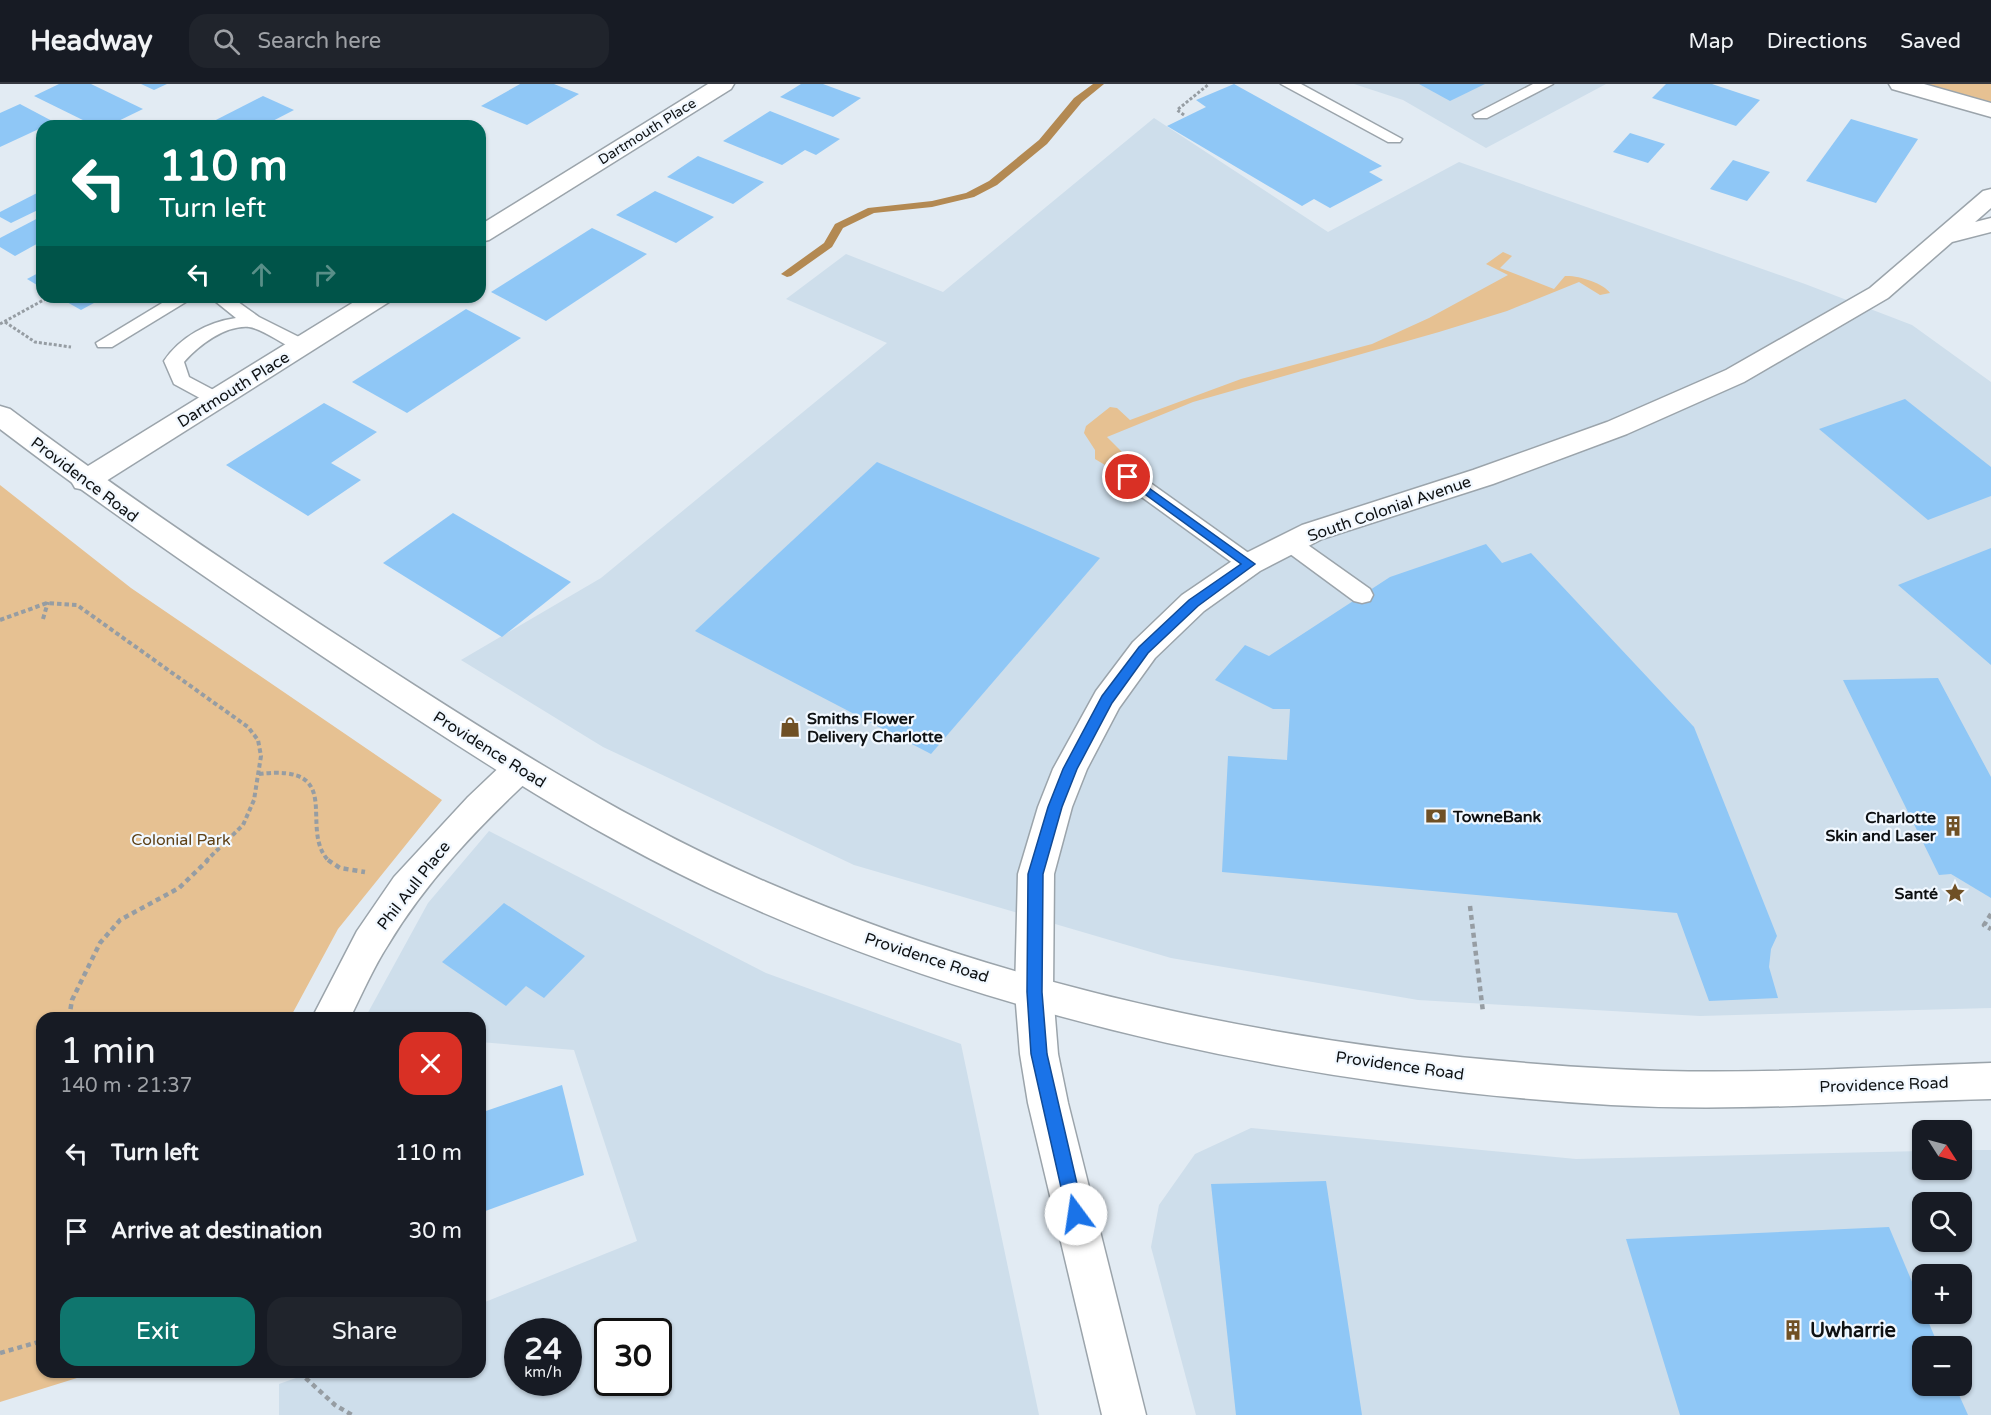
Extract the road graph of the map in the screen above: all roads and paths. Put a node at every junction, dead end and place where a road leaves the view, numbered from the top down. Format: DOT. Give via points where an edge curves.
graph roads {
  1 [pos="723,84"];
  2 [pos="1209,84"];
  3 [pos="1289,84"];
  4 [pos="1545,84"];
  5 [pos="1900,84"];
  6 [pos="1991,110"];
  7 [pos="1184,115"];
  8 [pos="1481,115"];
  9 [pos="1394,139"];
  10 [pos="1991,196"];
  11 [pos="1991,225"];
  12 [pos="486,231"];
  13 [pos="1943,237"];
  14 [pos="38,303"];
  15 [pos="175,303"];
  16 [pos="227,303"];
  17 [pos="370,303"];
  18 [pos="252,321"];
  19 [pos="5,322"];
  20 [pos="0,324"];
  21 [pos="105,343"];
  22 [pos="302,346"];
  23 [pos="216,399"];
  24 [pos="0,416"];
  25 [pos="1128,477"];
  26 [pos="85,481"];
  27 [pos="1290,543"];
  28 [pos="1249,564"];
  29 [pos="1362,595"];
  30 [pos="49,602"];
  31 [pos="43,619"];
  32 [pos="0,620"];
  33 [pos="519,769"];
  34 [pos="259,774"];
  35 [pos="418,875"];
  36 [pos="1470,906"];
  37 [pos="1991,914"];
  38 [pos="1991,929"];
  39 [pos="1034,992"];
  40 [pos="70,1012"];
  41 [pos="334,1012"];
  42 [pos="1483,1012"];
  43 [pos="1991,1081"];
  44 [pos="36,1343"];
  45 [pos="0,1353"];
  46 [pos="306,1378"];
  47 [pos="352,1415"];
  48 [pos="1124,1415"];
  1 -- 12 [label="street, Dartmouth Place"];
  2 -- 7 [label="path" via="1177,110"];
  3 -- 9 [label="lane"];
  4 -- 8 [label="lane"];
  5 -- 6 [label="street"];
  10 -- 13 [label="street, South Colonial Avenue"];
  11 -- 13 [label="street, South Colonial Avenue"];
  13 -- 27 [label="street, South Colonial Avenue" via="1880,293 1735,376 1617,428 1483,477 1312,532"];
  14 -- 19 [label="path"];
  15 -- 21 [label="lane"];
  16 -- 18 [label="lane"];
  17 -- 22 [label="street, Dartmouth Place"];
  18 -- 22 [label="lane"];
  18 -- 23 [label="lane" via="226,325 191,342 174,361 181,380"];
  19 -- 20 [label="path"];
  19 -- 21 [label="path" via="25,340 40,346"];
  22 -- 23 [label="street, Dartmouth Place"];
  23 -- 26 [label="street, Dartmouth Place"];
  24 -- 26 [label="street, Providence Road"];
  25 -- 28 [label="lane"];
  26 -- 33 [label="street, Providence Road"];
  27 -- 28 [label="street, South Colonial Avenue"];
  27 -- 29 [label="lane"];
  28 -- 39 [label="street, South Colonial Avenue" via="1193,603 1144,650 1107,700 1070,769 1036,874"];
  30 -- 31 [label="path"];
  30 -- 32 [label="path"];
  30 -- 34 [label="path" via="77,605 248,727 258,740"];
  33 -- 35 [label="street, Phil Aull Place" via="479,805"];
  33 -- 39 [label="street, Providence Road" via="606,820 824,922 904,952"];
  34 -- 35 [label="path" via="291,773 308,783 317,803 323,855 333,865 356,871"];
  34 -- 40 [label="path" via="254,800 243,825 179,888 120,920 100,943"];
  35 -- 41 [label="street, Phil Aull Place" via="376,933"];
  36 -- 42 [label="path"];
  37 -- 38 [label="path" via="1984,925"];
  39 -- 43 [label="street, Providence Road" via="1242,1041 1426,1071 1612,1087 1706,1089"];
  39 -- 48 [label="street, South Colonial Avenue" via="1048,1102"];
  44 -- 45 [label="path"];
  46 -- 47 [label="path"];
}
